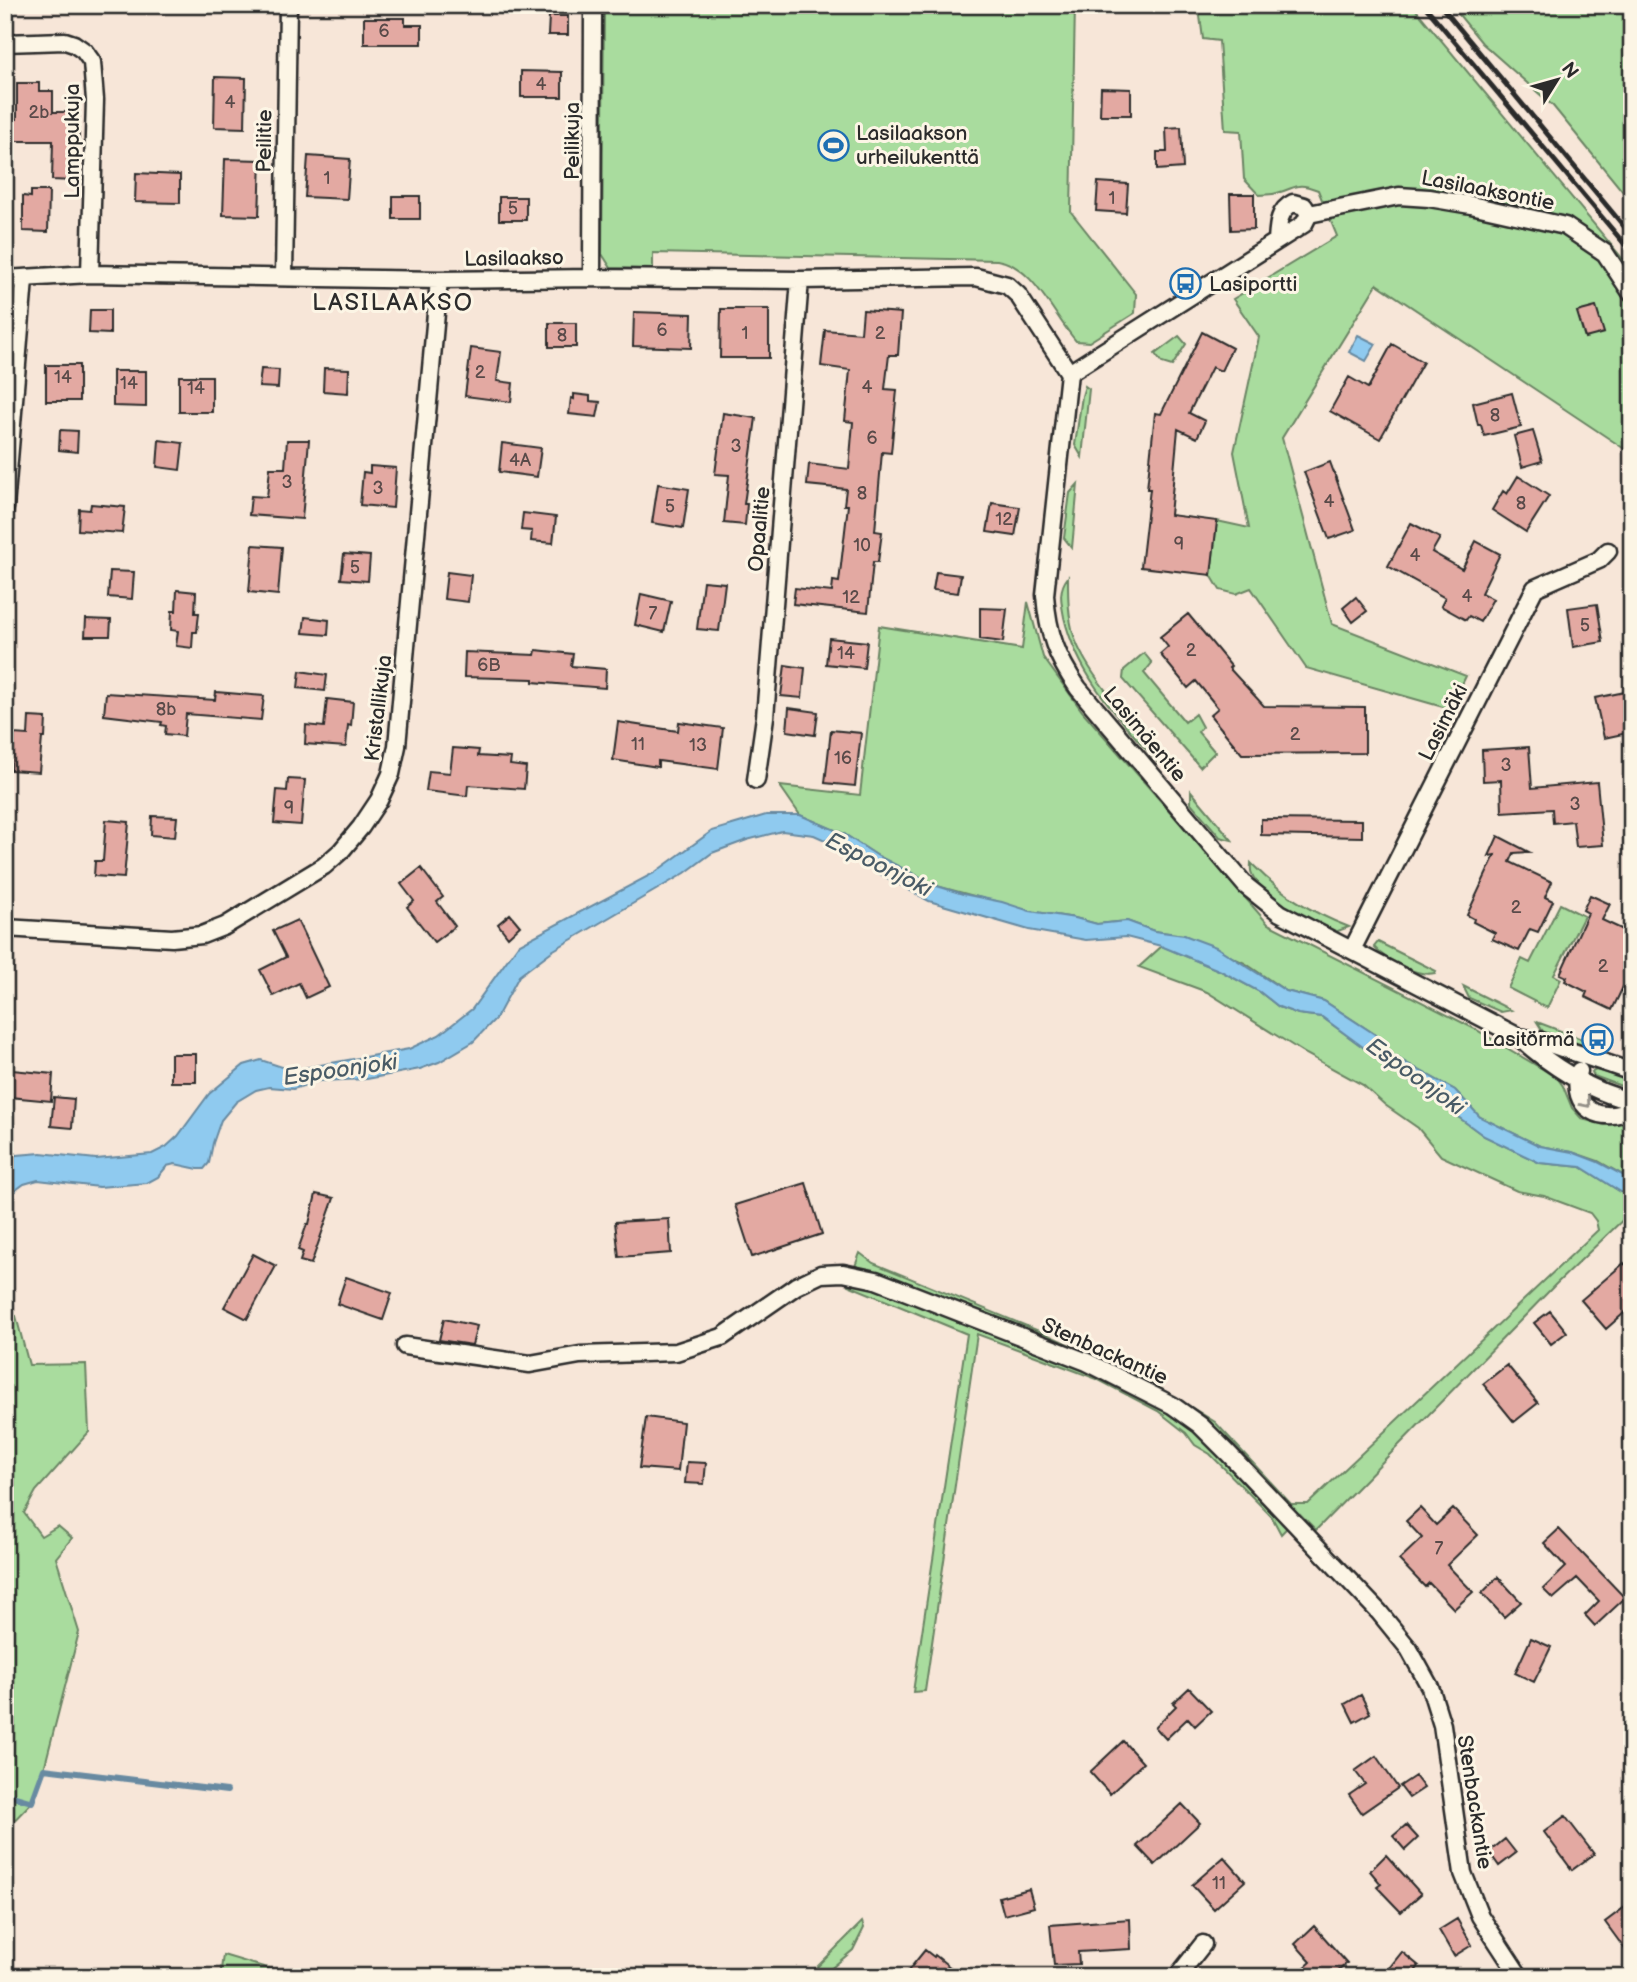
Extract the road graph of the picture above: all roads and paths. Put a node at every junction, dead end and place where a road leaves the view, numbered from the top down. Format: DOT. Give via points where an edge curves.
graph roads {
  1 [pos="288,5"];
  2 [pos="590,5"];
  3 [pos="5,43"];
  4 [pos="1309,214"];
  5 [pos="1277,241"];
  6 [pos="90,274"];
  7 [pos="284,278"];
  8 [pos="593,278"];
  9 [pos="5,279"];
  10 [pos="24,280"];
  11 [pos="439,280"];
  12 [pos="800,280"];
  13 [pos="1632,294"];
  14 [pos="1069,373"];
  15 [pos="5,508"];
  16 [pos="1608,551"];
  17 [pos="757,780"];
  18 [pos="5,928"];
  19 [pos="1352,950"];
  20 [pos="1519,1037"];
  21 [pos="1589,1058"];
  22 [pos="1632,1072"];
  23 [pos="1578,1078"];
  24 [pos="1632,1101"];
  25 [pos="1632,1110"];
  26 [pos="405,1346"];
  27 [pos="1203,1944"];
  28 [pos="1177,1977"];
  29 [pos="1520,1977"];
  1 -- 7 [label="street, Peilitie"];
  2 -- 8 [label="street, Peilikuja"];
  3 -- 6 [label="street, Lamppukuja" via="65,41 84,51 92,62"];
  4 -- 5 [label="street" via="1304,224"];
  4 -- 5 [label="street" via="1299,203 1288,205 1280,216"];
  4 -- 13 [label="street, Lasilaaksontie" via="1399,196 1471,205 1565,226 1605,253"];
  5 -- 14 [label="street"];
  6 -- 7 [label="street, Lasilaakso"];
  6 -- 10 [label="street, Lasilaakso"];
  7 -- 11 [label="street, Lasilaakso"];
  8 -- 11 [label="street, Lasilaakso"];
  8 -- 12 [label="street, Lasilaakso"];
  9 -- 10 [label="street, Lasilaakso"];
  10 -- 15 [label="street"];
  11 -- 18 [label="street, Kristallikuja" via="397,746 391,774 361,827 324,866 202,935 172,938"];
  12 -- 14 [label="street, Lasilaakso" via="976,277 1007,285"];
  12 -- 17 [label="street, Opaalitie"];
  14 -- 19 [label="street, Lasimäentie" via="1045,595 1050,634 1063,666 1246,886 1280,913"];
  16 -- 19 [label="street, Lasimäki" via="1599,560 1535,588"];
  19 -- 20 [label="street, Lasimäentie"];
  20 -- 21 [label="street, Lasimäentie"];
  20 -- 23 [label="street, Lasimäentie" via="1547,1062"];
  21 -- 22 [label="street, Lasimäentie"];
  21 -- 23 [label="street"];
  23 -- 24 [label="street, Lasimäentie"];
  23 -- 25 [label="street, one-way" via="1579,1097 1597,1114 1617,1116"];
  26 -- 29 [label="street, Stenbackantie" via="530,1364 580,1355 676,1352 722,1337 821,1274 843,1273 876,1280 1087,1362 1172,1405 1228,1453 1409,1649 1430,1687 1442,1725 1463,1873 1480,1916"];
  27 -- 28 [label="street"];
}
